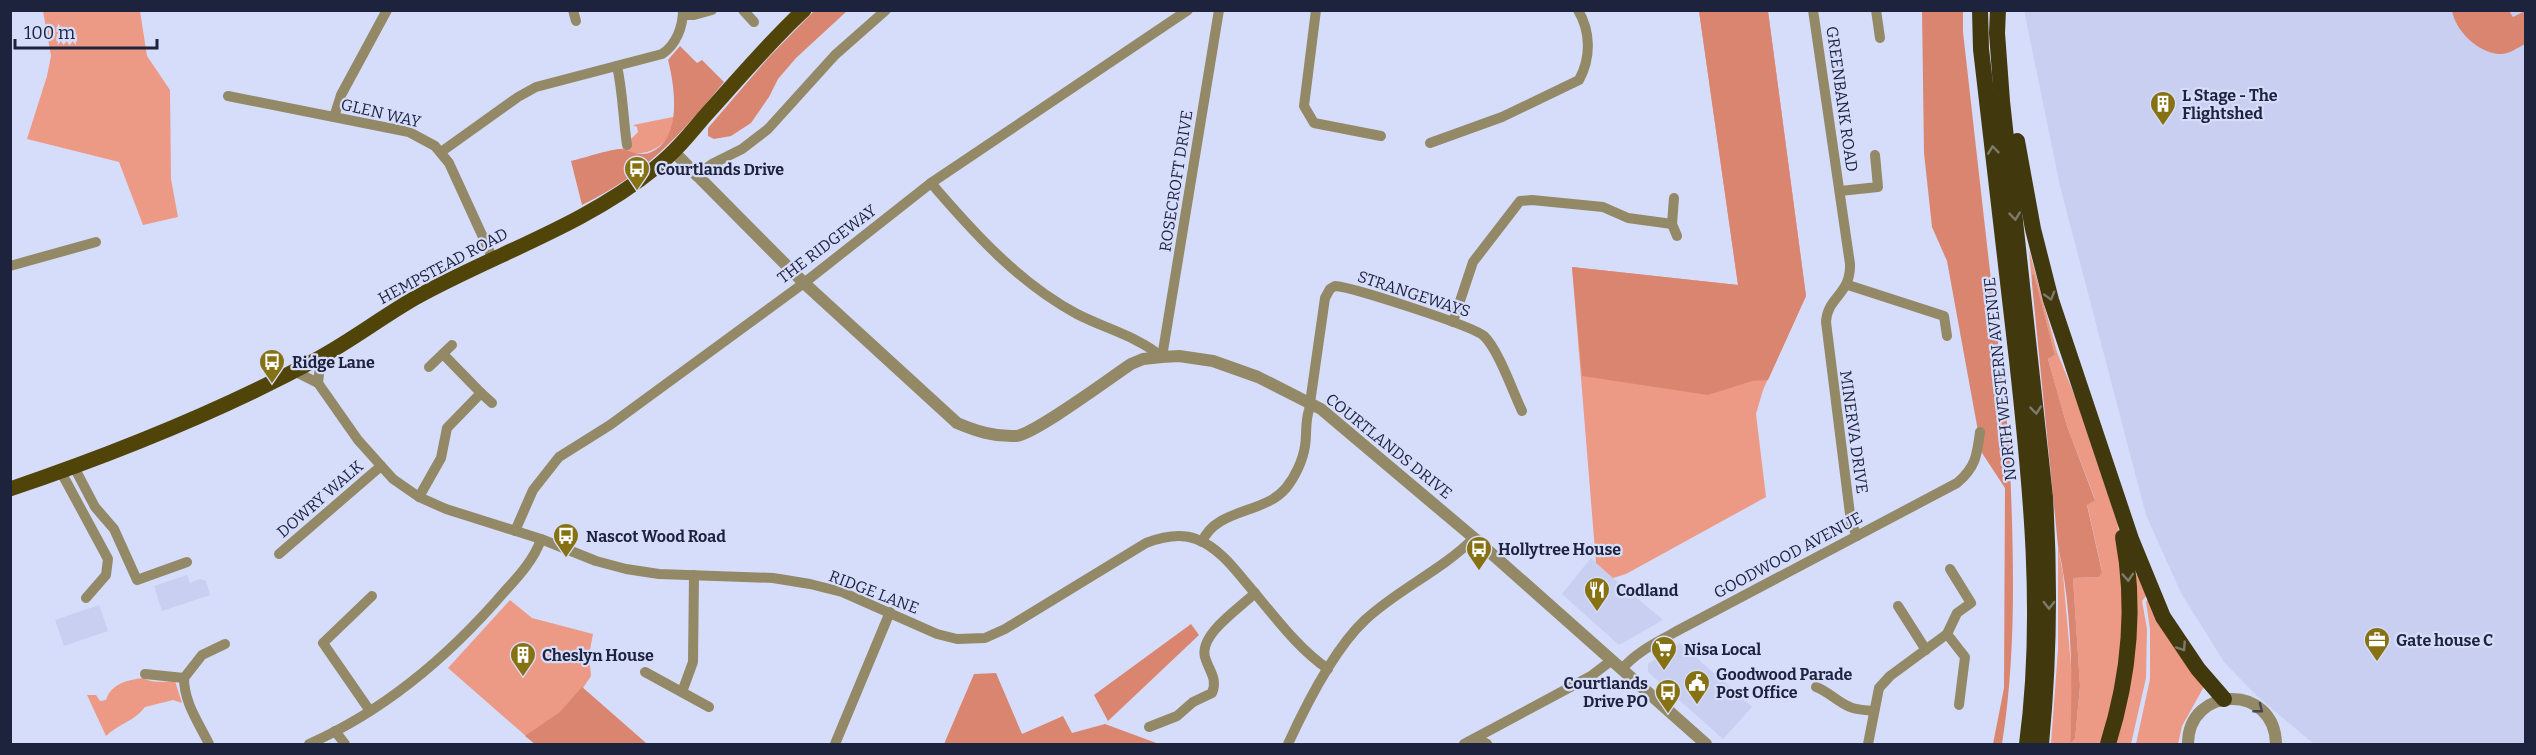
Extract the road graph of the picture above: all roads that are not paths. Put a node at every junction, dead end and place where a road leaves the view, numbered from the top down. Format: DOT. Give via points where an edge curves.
graph roads {
  1 [pos="387,10"];
  2 [pos="712,10"];
  3 [pos="743,10"];
  4 [pos="804,10"];
  5 [pos="886,10"];
  6 [pos="1188,10"];
  7 [pos="1220,10"];
  8 [pos="1316,10"];
  9 [pos="1578,10"];
  10 [pos="1813,10"];
  11 [pos="1876,10"];
  12 [pos="1980,10"];
  13 [pos="2000,10"];
  14 [pos="683,13"];
  15 [pos="754,22"];
  16 [pos="1880,38"];
  17 [pos="617,66"];
  18 [pos="228,96"];
  19 [pos="334,117"];
  20 [pos="1381,136"];
  21 [pos="1430,143"];
  22 [pos="627,145"];
  23 [pos="441,152"];
  24 [pos="674,152"];
  25 [pos="1875,155"];
  26 [pos="696,176"];
  27 [pos="931,183"];
  28 [pos="1840,191"];
  29 [pos="1674,198"];
  30 [pos="1672,224"];
  31 [pos="1677,237"];
  32 [pos="96,242"];
  33 [pos="493,259"];
  34 [pos="10,266"];
  35 [pos="804,283"];
  36 [pos="1848,285"];
  37 [pos="1453,322"];
  38 [pos="1947,336"];
  39 [pos="452,345"];
  40 [pos="443,354"];
  41 [pos="321,357"];
  42 [pos="1162,357"];
  43 [pos="429,367"];
  44 [pos="294,371"];
  45 [pos="318,383"];
  46 [pos="481,393"];
  47 [pos="492,403"];
  48 [pos="1310,404"];
  49 [pos="1522,411"];
  50 [pos="1980,432"];
  51 [pos="2027,458"];
  52 [pos="381,466"];
  53 [pos="67,470"];
  54 [pos="2109,478"];
  55 [pos="10,489"];
  56 [pos="419,497"];
  57 [pos="515,531"];
  58 [pos="1857,536"];
  59 [pos="541,538"];
  60 [pos="1474,538"];
  61 [pos="1202,542"];
  62 [pos="279,554"];
  63 [pos="188,562"];
  64 [pos="1950,568"];
  65 [pos="694,575"];
  66 [pos="1256,593"];
  67 [pos="372,596"];
  68 [pos="86,598"];
  69 [pos="1898,606"];
  70 [pos="890,612"];
  71 [pos="1947,634"];
  72 [pos="225,644"];
  73 [pos="1926,650"];
  74 [pos="1612,660"];
  75 [pos="1328,669"];
  76 [pos="1622,669"];
  77 [pos="645,672"];
  78 [pos="145,674"];
  79 [pos="184,678"];
  80 [pos="1815,687"];
  81 [pos="682,692"];
  82 [pos="2224,699"];
  83 [pos="1959,705"];
  84 [pos="709,707"];
  85 [pos="370,711"];
  86 [pos="1874,711"];
  87 [pos="1149,727"];
  88 [pos="335,731"];
  89 [pos="1476,738"];
  90 [pos="209,744"];
  91 [pos="309,744"];
  92 [pos="345,744"];
  93 [pos="835,744"];
  94 [pos="1288,744"];
  95 [pos="1464,744"];
  96 [pos="1487,744"];
  97 [pos="1706,744"];
  98 [pos="1868,744"];
  99 [pos="2016,744"];
  100 [pos="2027,744"];
  101 [pos="2041,744"];
  102 [pos="2108,744"];
  103 [pos="2188,744"];
  104 [pos="2276,744"];
  1 -- 19 [label="street" via="341,95"];
  2 -- 14 [label="street" via="694,15"];
  3 -- 15 [label="street"];
  4 -- 24 [label="main road, HEMPSTEAD ROAD" via="771,41"];
  5 -- 26 [label="street" via="835,55 768,129"];
  6 -- 27 [label="street, THE RIDGEWAY"];
  7 -- 42 [label="street, ROSECROFT DRIVE"];
  8 -- 20 [label="street" via="1304,106 1314,123"];
  9 -- 21 [label="street" via="1585,22 1588,47 1579,80 1502,117"];
  10 -- 28 [label="street, GREENBANK ROAD"];
  11 -- 16 [label="street"];
  51 -- 12 [label="highway, NORTH WESTERN AVENUE, one-way" via="1981,49"];
  13 -- 54 [label="highway, one-way" via="2033,229 2051,300"];
  13 -- 101 [label="highway, NORTH WESTERN AVENUE, one-way" via="1997,33 2002,100 2048,546 2049,648"];
  14 -- 17 [label="street" via="678,35 666,51"];
  17 -- 22 [label="street"];
  17 -- 23 [label="street" via="527,91"];
  18 -- 19 [label="street, GLEN WAY"];
  19 -- 23 [label="street, GLEN WAY" via="409,132"];
  23 -- 33 [label="street, GLEN WAY"];
  24 -- 26 [label="street, COURTLANDS DRIVE"];
  24 -- 33 [label="main road, HEMPSTEAD ROAD" via="603,204"];
  25 -- 28 [label="street, GREENBANK ROAD" via="1878,187"];
  26 -- 35 [label="street, COURTLANDS DRIVE"];
  27 -- 35 [label="street, THE RIDGEWAY"];
  27 -- 42 [label="street" via="976,235 1042,292 1077,314 1146,344"];
  28 -- 36 [label="street, GREENBANK ROAD" via="1850,264"];
  29 -- 30 [label="street"];
  30 -- 31 [label="street"];
  30 -- 37 [label="street" via="1628,218 1603,207 1520,201 1473,262"];
  32 -- 34 [label="street"];
  33 -- 41 [label="main road, HEMPSTEAD ROAD" via="415,298"];
  35 -- 42 [label="street, COURTLANDS DRIVE" via="957,423 983,434 1027,433 1131,364"];
  35 -- 57 [label="street, THE RIDGEWAY" via="610,425 559,457 533,490"];
  36 -- 38 [label="street" via="1944,316"];
  36 -- 58 [label="street, MINERVA DRIVE" via="1828,310 1826,332 1851,522"];
  37 -- 48 [label="street, STRANGEWAYS" via="1340,286 1332,287 1325,298"];
  37 -- 49 [label="street, STRANGEWAYS" via="1486,337"];
  39 -- 40 [label="street"];
  40 -- 43 [label="street"];
  40 -- 46 [label="street"];
  41 -- 44 [label="main road, HEMPSTEAD ROAD"];
  41 -- 45 [label="street"];
  42 -- 48 [label="street, COURTLANDS DRIVE" via="1198,358 1233,366"];
  44 -- 45 [label="street, RIDGE LANE"];
  44 -- 53 [label="main road, HEMPSTEAD ROAD" via="164,431"];
  45 -- 52 [label="street, RIDGE LANE"];
  46 -- 47 [label="street"];
  46 -- 56 [label="street" via="447,428 441,458"];
  48 -- 60 [label="street, COURTLANDS DRIVE" via="1333,418"];
  48 -- 61 [label="street" via="1304,452 1285,490 1218,523"];
  50 -- 58 [label="street, GOODWOOD AVENUE" via="1970,472 1957,483"];
  51 -- 99 [label="highway" via="2024,650"];
  51 -- 100 [label="highway, NORTH WESTERN AVENUE" via="2034,549 2035,650"];
  52 -- 56 [label="street, RIDGE LANE"];
  52 -- 62 [label="street, DOWRY WALK"];
  53 -- 55 [label="main road, HEMPSTEAD ROAD"];
  53 -- 63 [label="street" via="114,530 137,580"];
  53 -- 68 [label="street" via="108,559 106,575"];
  54 -- 82 [label="highway, one-way" via="2163,617"];
  54 -- 102 [label="highway, one-way" via="2126,556 2129,607 2125,675"];
  56 -- 57 [label="street, RIDGE LANE"];
  57 -- 59 [label="street, RIDGE LANE"];
  58 -- 76 [label="street, GOODWOOD AVENUE" via="1642,651"];
  59 -- 65 [label="street, RIDGE LANE" via="612,566"];
  59 -- 85 [label="street" via="528,563 468,632 417,678"];
  60 -- 74 [label="street, COURTLANDS DRIVE"];
  60 -- 75 [label="street" via="1364,621"];
  61 -- 66 [label="street, RIDGE LANE" via="1221,555"];
  61 -- 70 [label="street, RIDGE LANE" via="1172,536 1146,543 984,638 947,637"];
  64 -- 71 [label="street" via="1971,603 1957,613"];
  65 -- 70 [label="street, RIDGE LANE" via="773,578 810,584 842,592"];
  65 -- 81 [label="street" via="693,662"];
  66 -- 75 [label="street, RIDGE LANE" via="1306,652"];
  66 -- 87 [label="street" via="1208,638 1205,655 1214,678 1212,693 1177,716"];
  67 -- 85 [label="street" via="322,643"];
  69 -- 73 [label="street"];
  70 -- 93 [label="street"];
  71 -- 73 [label="street"];
  71 -- 83 [label="street" via="1965,657"];
  72 -- 79 [label="street" via="202,655"];
  73 -- 86 [label="street" via="1879,688"];
  74 -- 76 [label="street, COURTLANDS DRIVE"];
  74 -- 89 [label="street" via="1599,672"];
  75 -- 94 [label="street"];
  76 -- 97 [label="street, COURTLANDS DRIVE"];
  77 -- 81 [label="street"];
  78 -- 79 [label="street"];
  79 -- 90 [label="street" via="189,707"];
  80 -- 86 [label="street" via="1851,708"];
  81 -- 84 [label="street"];
  82 -- 103 [label="street" via="2197,716"];
  82 -- 104 [label="street, one-way" via="2240,699 2262,710 2272,723"];
  85 -- 88 [label="street"];
  86 -- 98 [label="street"];
  88 -- 91 [label="street"];
  88 -- 92 [label="street"];
  89 -- 95 [label="street"];
  89 -- 96 [label="street"];
}
